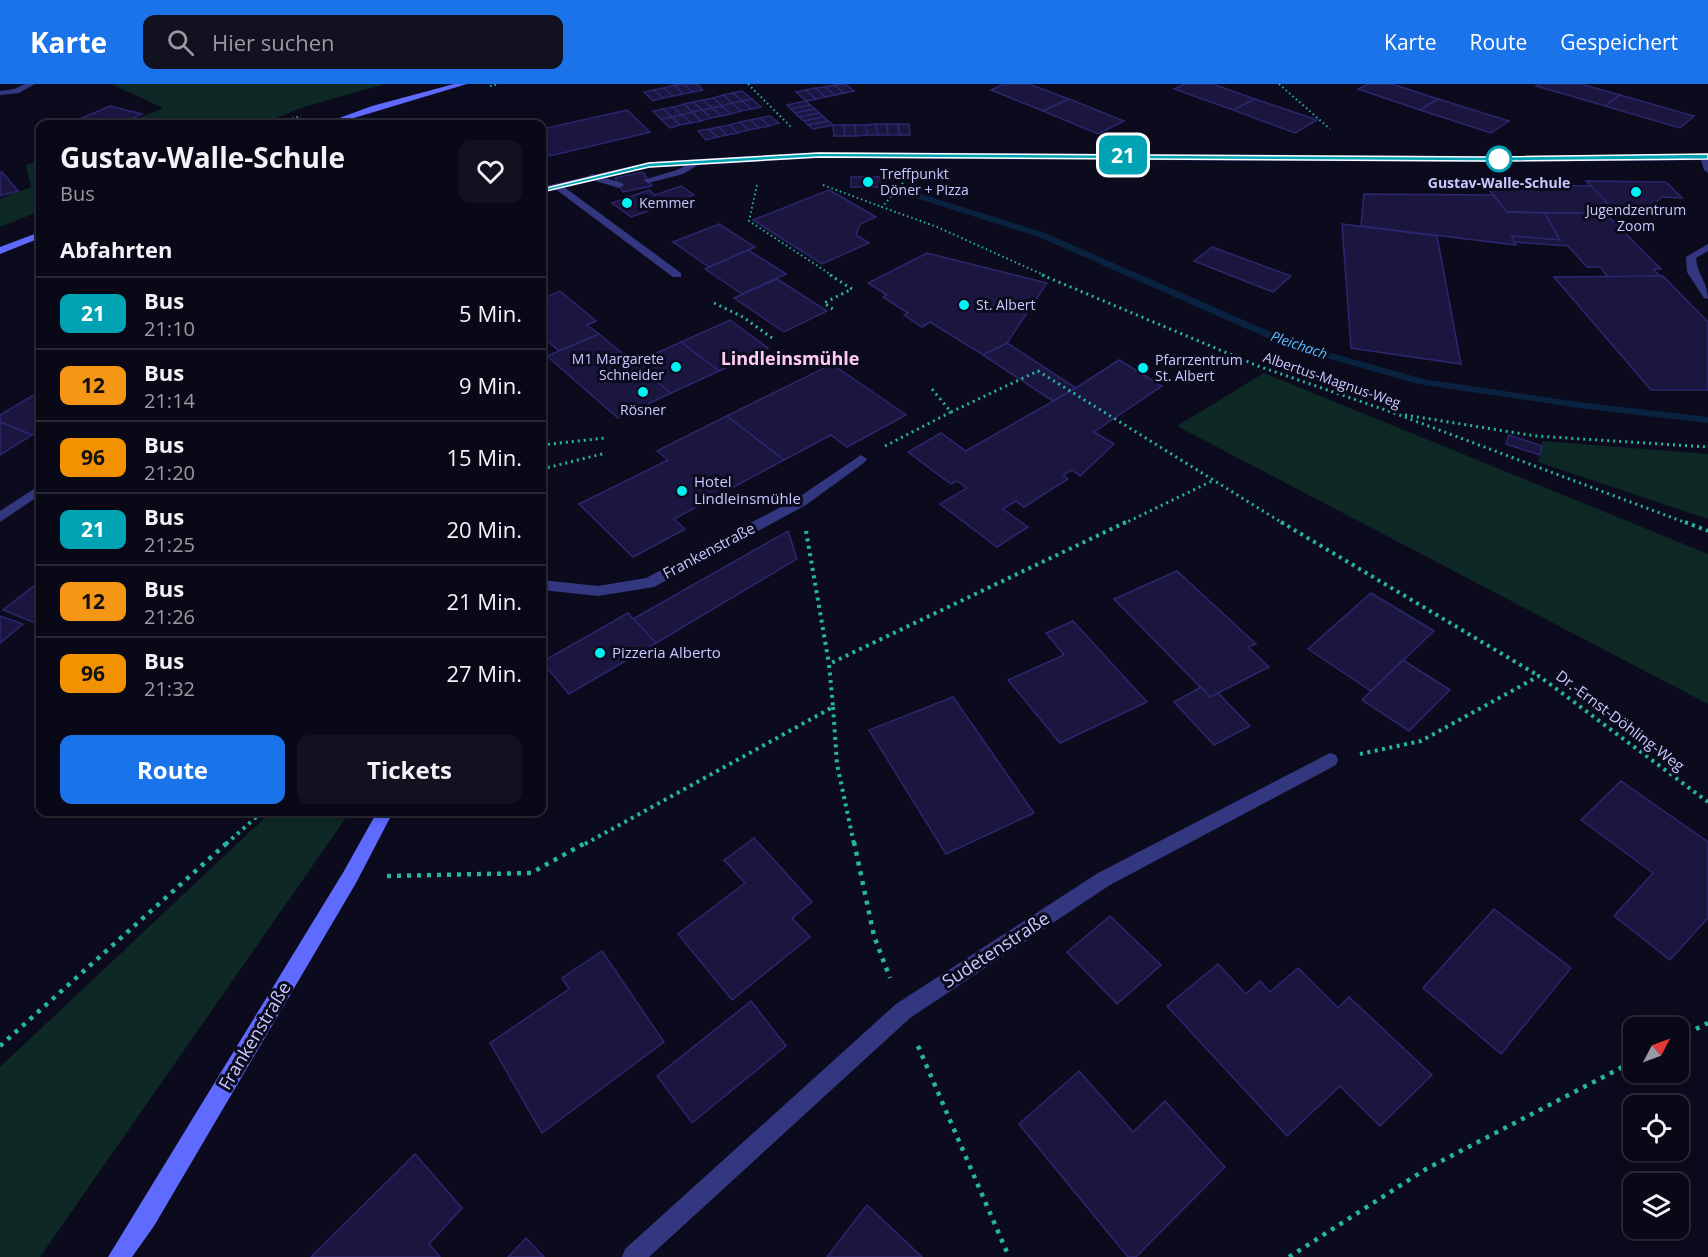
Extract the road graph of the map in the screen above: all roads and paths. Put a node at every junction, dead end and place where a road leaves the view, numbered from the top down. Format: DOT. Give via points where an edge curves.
graph roads {
  1 [pos="31,84"];
  2 [pos="463,84"];
  3 [pos="748,84"];
  4 [pos="1279,84"];
  5 [pos="0,93"];
  6 [pos="339,120"];
  7 [pos="819,155"];
  8 [pos="906,155"];
  9 [pos="1362,157"];
  10 [pos="1706,157"];
  11 [pos="701,161"];
  12 [pos="1708,170"];
  13 [pos="592,177"];
  14 [pos="648,180"];
  15 [pos="818,183"];
  16 [pos="619,185"];
  17 [pos="557,186"];
  18 [pos="546,189"];
  19 [pos="882,207"];
  20 [pos="749,221"];
  21 [pos="36,238"];
  22 [pos="1708,247"];
  23 [pos="0,251"];
  24 [pos="677,275"];
  25 [pos="1708,296"];
  26 [pos="714,303"];
  27 [pos="834,310"];
  28 [pos="772,338"];
  29 [pos="932,389"];
  30 [pos="951,412"];
  31 [pos="1394,413"];
  32 [pos="605,438"];
  33 [pos="546,445"];
  34 [pos="1708,447"];
  35 [pos="606,453"];
  36 [pos="861,459"];
  37 [pos="546,468"];
  38 [pos="1212,481"];
  39 [pos="36,492"];
  40 [pos="0,518"];
  41 [pos="1708,531"];
  42 [pos="811,563"];
  43 [pos="546,585"];
  44 [pos="829,664"];
  45 [pos="1539,676"];
  46 [pos="833,706"];
  47 [pos="1330,760"];
  48 [pos="1708,802"];
  49 [pos="258,816"];
  50 [pos="383,816"];
  51 [pos="350,877"];
  52 [pos="903,1011"];
  53 [pos="1708,1023"];
  54 [pos="1689,1032"];
  55 [pos="0,1046"];
  56 [pos="1623,1067"];
  57 [pos="119,1257"];
  58 [pos="633,1257"];
  59 [pos="1009,1257"];
  60 [pos="1289,1257"];
  1 -- 5 [label="street"];
  2 -- 6 [label="street"];
  3 -- 7 [label="path"];
  4 -- 9 [label="path"];
  7 -- 8 [label="street"];
  7 -- 11 [label="street"];
  8 -- 9 [label="street"];
  8 -- 19 [label="path" via="914,172"];
  9 -- 10 [label="street"];
  10 -- 12 [label="street"];
  11 -- 13 [label="street" via="649,165"];
  11 -- 14 [label="street" via="680,172"];
  13 -- 16 [label="street"];
  13 -- 17 [label="street"];
  15 -- 19 [label="path, Albertus-Magnus-Weg"];
  17 -- 18 [label="street"];
  17 -- 24 [label="street"];
  19 -- 31 [label="path, Albertus-Magnus-Weg" via="937,227 1098,300 1258,366"];
  20 -- 27 [label="path" via="852,289 824,303"];
  21 -- 23 [label="street"];
  22 -- 25 [label="street" via="1691,257 1692,272"];
  26 -- 28 [label="path" via="743,316"];
  29 -- 30 [label="path"];
  30 -- 36 [label="path"];
  30 -- 38 [label="path" via="1038,371"];
  31 -- 34 [label="path" via="1536,436"];
  31 -- 41 [label="path, Albertus-Magnus-Weg"];
  32 -- 33 [label="path"];
  35 -- 37 [label="path"];
  36 -- 43 [label="street, Frankenstraße" via="801,502 649,583 598,591"];
  38 -- 44 [label="path"];
  38 -- 45 [label="path"];
  39 -- 40 [label="street"];
  42 -- 44 [label="path"];
  44 -- 46 [label="path"];
  45 -- 47 [label="path, Dr.-Ernst-Döhling-Weg" via="1421,741"];
  45 -- 48 [label="path, Dr.-Ernst-Döhling-Weg"];
  46 -- 51 [label="path" via="531,873"];
  46 -- 52 [label="path" via="837,764 874,936"];
  47 -- 52 [label="street, Sudetenstraße" via="1104,879"];
  49 -- 55 [label="path"];
  50 -- 51 [label="street, Frankenstraße"];
  51 -- 57 [label="street, Frankenstraße"];
  52 -- 58 [label="street, Sudetenstraße"];
  52 -- 59 [label="path"];
  53 -- 54 [label="path"];
  56 -- 60 [label="path" via="1426,1169"];
}
